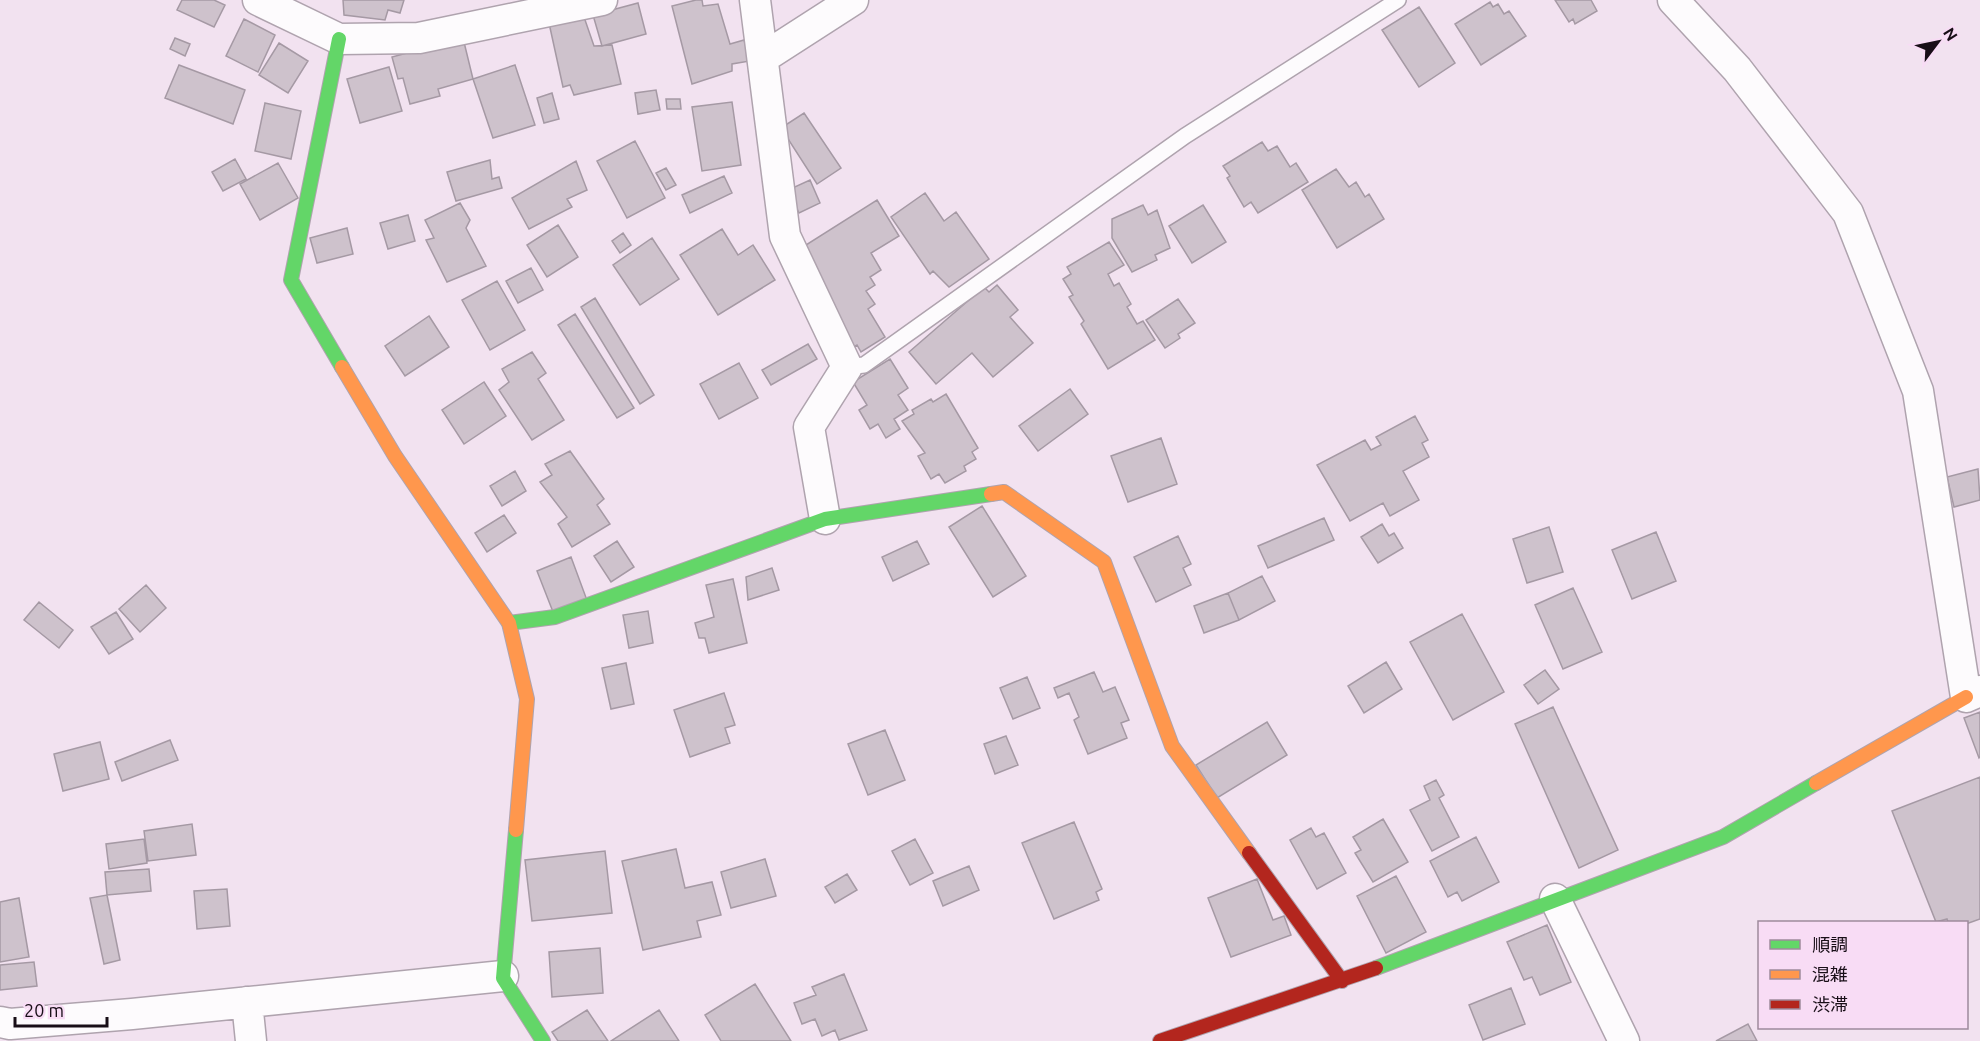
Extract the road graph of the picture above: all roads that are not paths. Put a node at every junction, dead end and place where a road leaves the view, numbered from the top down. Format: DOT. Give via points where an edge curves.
graph roads {
  1 [pos="258,0"];
  2 [pos="602,0"];
  3 [pos="755,0"];
  4 [pos="853,0"];
  5 [pos="1398,0"];
  6 [pos="1672,0"];
  7 [pos="339,39"];
  8 [pos="763,58"];
  9 [pos="846,368"];
  10 [pos="825,519"];
  11 [pos="509,623"];
  12 [pos="1973,694"];
  13 [pos="1555,899"];
  14 [pos="503,976"];
  15 [pos="1342,981"];
  16 [pos="247,1002"];
  17 [pos="0,1022"];
  18 [pos="251,1041"];
  19 [pos="543,1041"];
  20 [pos="1160,1041"];
  21 [pos="1624,1041"];
  1 -- 7 [label="street"];
  2 -- 7 [label="street" via="419,38"];
  3 -- 8 [label="street"];
  4 -- 8 [label="street"];
  5 -- 9 [label="lane" via="1185,136 864,365"];
  6 -- 12 [label="street" via="1737,69 1848,213 1918,391"];
  7 -- 11 [label="street" via="291,280 395,456"];
  8 -- 9 [label="street" via="785,236"];
  9 -- 10 [label="street" via="809,427"];
  10 -- 11 [label="street" via="555,616"];
  10 -- 15 [label="street" via="1004,492 1104,562 1172,746"];
  11 -- 14 [label="street" via="526,699"];
  12 -- 13 [label="street" via="1723,837"];
  13 -- 15 [label="street"];
  13 -- 21 [label="street"];
  14 -- 16 [label="street"];
  14 -- 19 [label="street"];
  15 -- 20 [label="street"];
  16 -- 17 [label="street"];
  16 -- 18 [label="street"];
}
